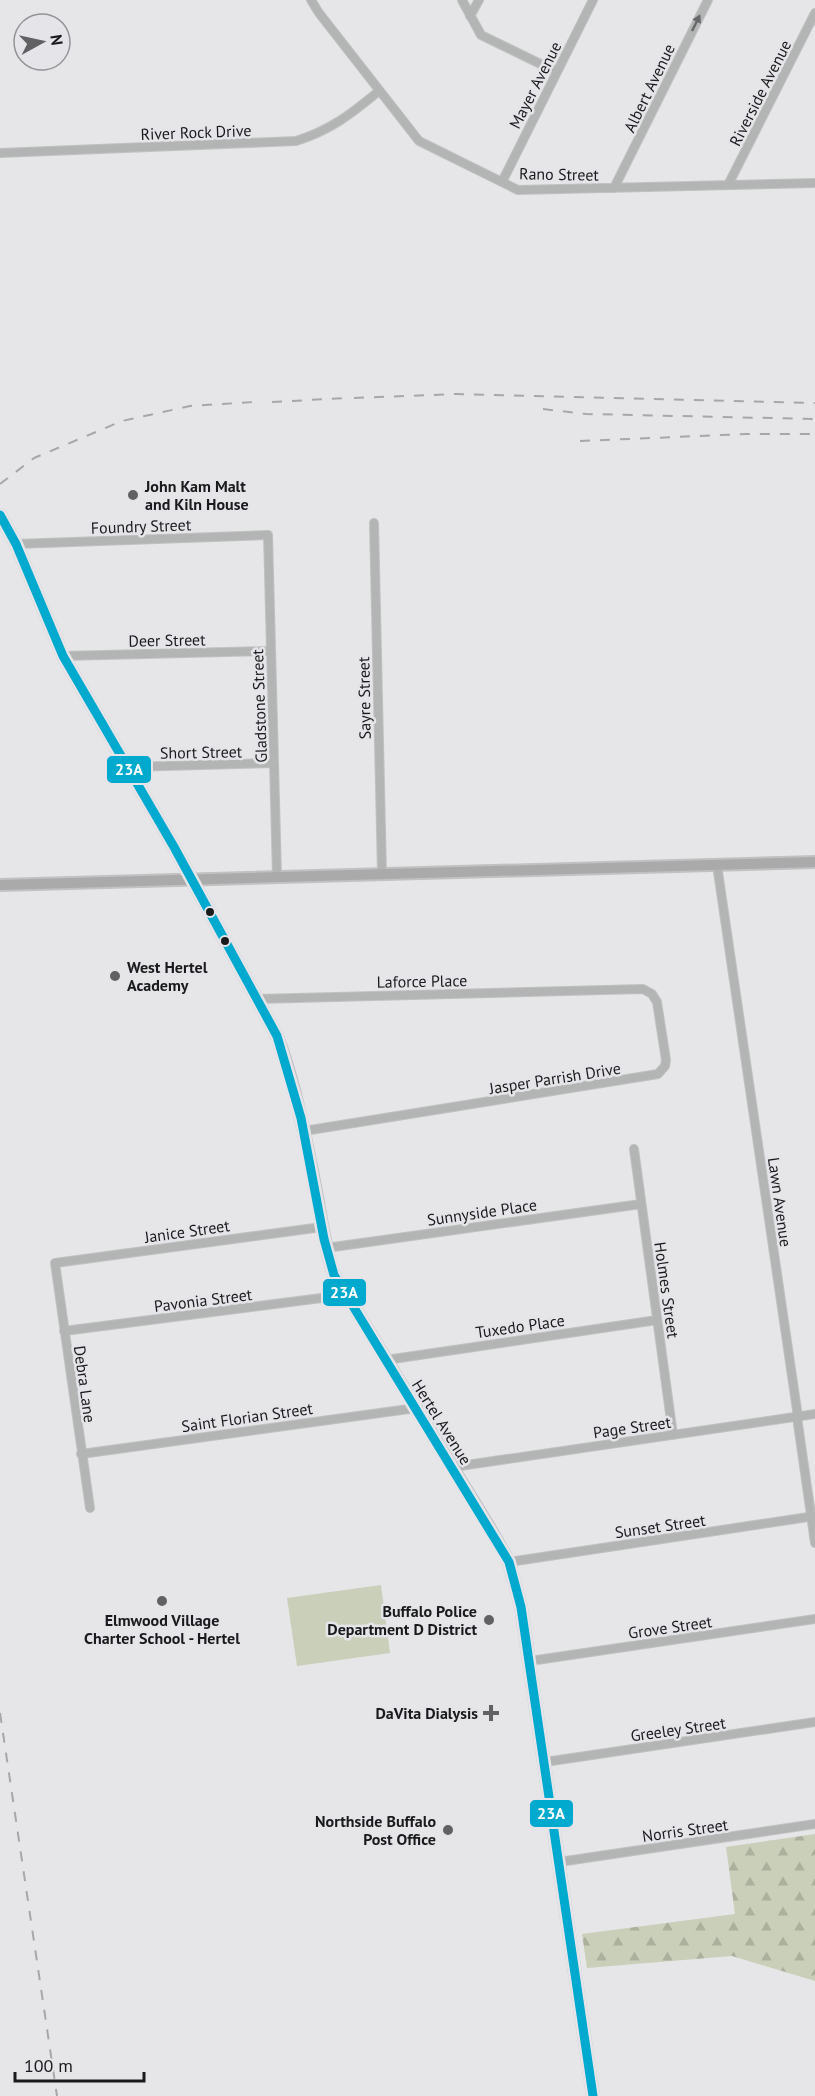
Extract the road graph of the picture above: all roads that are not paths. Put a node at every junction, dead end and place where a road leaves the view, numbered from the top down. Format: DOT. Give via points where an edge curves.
graph roads {
  1 [pos="311,0"];
  2 [pos="462,0"];
  3 [pos="478,0"];
  4 [pos="593,0"];
  5 [pos="708,0"];
  6 [pos="815,13"];
  7 [pos="470,16"];
  8 [pos="557,72"];
  9 [pos="379,91"];
  10 [pos="0,153"];
  11 [pos="502,182"];
  12 [pos="815,183"];
  13 [pos="728,185"];
  14 [pos="614,188"];
  15 [pos="0,515"];
  16 [pos="374,523"];
  17 [pos="267,535"];
  18 [pos="16,544"];
  19 [pos="271,651"];
  20 [pos="63,656"];
  21 [pos="274,764"];
  22 [pos="128,767"];
  23 [pos="815,862"];
  24 [pos="717,864"];
  25 [pos="382,874"];
  26 [pos="277,876"];
  27 [pos="192,879"];
  28 [pos="0,885"];
  29 [pos="586,990"];
  30 [pos="257,999"];
  31 [pos="304,1131"];
  32 [pos="634,1149"];
  33 [pos="641,1204"];
  34 [pos="322,1227"];
  35 [pos="326,1248"];
  36 [pos="55,1263"];
  37 [pos="345,1295"];
  38 [pos="657,1320"];
  39 [pos="64,1331"];
  40 [pos="386,1360"];
  41 [pos="416,1408"];
  42 [pos="815,1414"];
  43 [pos="798,1417"];
  44 [pos="673,1435"];
  45 [pos="81,1454"];
  46 [pos="453,1467"];
  47 [pos="90,1508"];
  48 [pos="813,1517"];
  49 [pos="815,1544"];
  50 [pos="509,1562"];
  51 [pos="815,1619"];
  52 [pos="530,1661"];
  53 [pos="815,1722"];
  54 [pos="545,1762"];
  55 [pos="815,1824"];
  56 [pos="559,1862"];
  57 [pos="593,2096"];
  1 -- 9 [label="street, Rano Street"];
  2 -- 7 [label="street"];
  3 -- 7 [label="street"];
  4 -- 8 [label="street, Mayer Avenue"];
  14 -- 5 [label="street, Albert Avenue, one-way"];
  6 -- 13 [label="street, Riverside Avenue"];
  7 -- 8 [label="street" via="481,34"];
  8 -- 11 [label="street, Mayer Avenue"];
  9 -- 10 [label="street, River Rock Drive" via="343,120 296,141"];
  9 -- 11 [label="street, Rano Street" via="419,141"];
  11 -- 14 [label="street, Rano Street" via="518,190"];
  12 -- 13 [label="street, Rano Street"];
  13 -- 14 [label="street, Rano Street"];
  15 -- 18 [label="street, Hertel Avenue"];
  16 -- 25 [label="street, Sayre Street"];
  17 -- 18 [label="street, Foundry Street"];
  17 -- 19 [label="street, Gladstone Street"];
  18 -- 20 [label="street, Hertel Avenue"];
  19 -- 20 [label="street, Deer Street"];
  19 -- 21 [label="street, Gladstone Street"];
  20 -- 22 [label="street, Hertel Avenue"];
  21 -- 22 [label="street, Short Street"];
  21 -- 26 [label="street, Gladstone Street"];
  22 -- 27 [label="street, Hertel Avenue"];
  23 -- 24 [label="street"];
  24 -- 25 [label="street"];
  24 -- 43 [label="street, Lawn Avenue"];
  25 -- 26 [label="street"];
  26 -- 27 [label="street"];
  27 -- 28 [label="street"];
  27 -- 30 [label="street, Hertel Avenue"];
  29 -- 30 [label="street, Laforce Place"];
  29 -- 31 [label="street, Jasper Parrish Drive" via="643,989 652,994 657,1002 666,1060 662,1071 654,1076"];
  30 -- 31 [label="street, Hertel Avenue" via="290,1069"];
  31 -- 34 [label="street, Hertel Avenue"];
  32 -- 33 [label="street, Holmes Street"];
  33 -- 35 [label="street, Sunnyside Place"];
  33 -- 38 [label="street, Holmes Street"];
  34 -- 35 [label="street, Hertel Avenue"];
  34 -- 36 [label="street, Janice Street"];
  35 -- 37 [label="street, Hertel Avenue"];
  36 -- 39 [label="street, Debra Lane"];
  37 -- 39 [label="street, Pavonia Street"];
  37 -- 40 [label="street, Hertel Avenue"];
  38 -- 40 [label="street, Tuxedo Place"];
  38 -- 44 [label="street, Holmes Street"];
  39 -- 45 [label="street, Debra Lane"];
  40 -- 41 [label="street, Hertel Avenue"];
  41 -- 45 [label="street, Saint Florian Street"];
  41 -- 46 [label="street, Hertel Avenue"];
  42 -- 43 [label="street, Page Street"];
  43 -- 44 [label="street, Page Street"];
  43 -- 48 [label="street, Lawn Avenue"];
  44 -- 46 [label="street, Page Street"];
  45 -- 47 [label="street, Debra Lane"];
  46 -- 50 [label="street, Hertel Avenue"];
  48 -- 49 [label="street, Lawn Avenue"];
  48 -- 50 [label="street, Sunset Street"];
  50 -- 52 [label="street, Hertel Avenue"];
  51 -- 52 [label="street, Grove Street"];
  52 -- 54 [label="street, Hertel Avenue"];
  53 -- 54 [label="street, Greeley Street"];
  54 -- 56 [label="street, Hertel Avenue"];
  55 -- 56 [label="street, Norris Street"];
  56 -- 57 [label="street, Hertel Avenue"];
}
